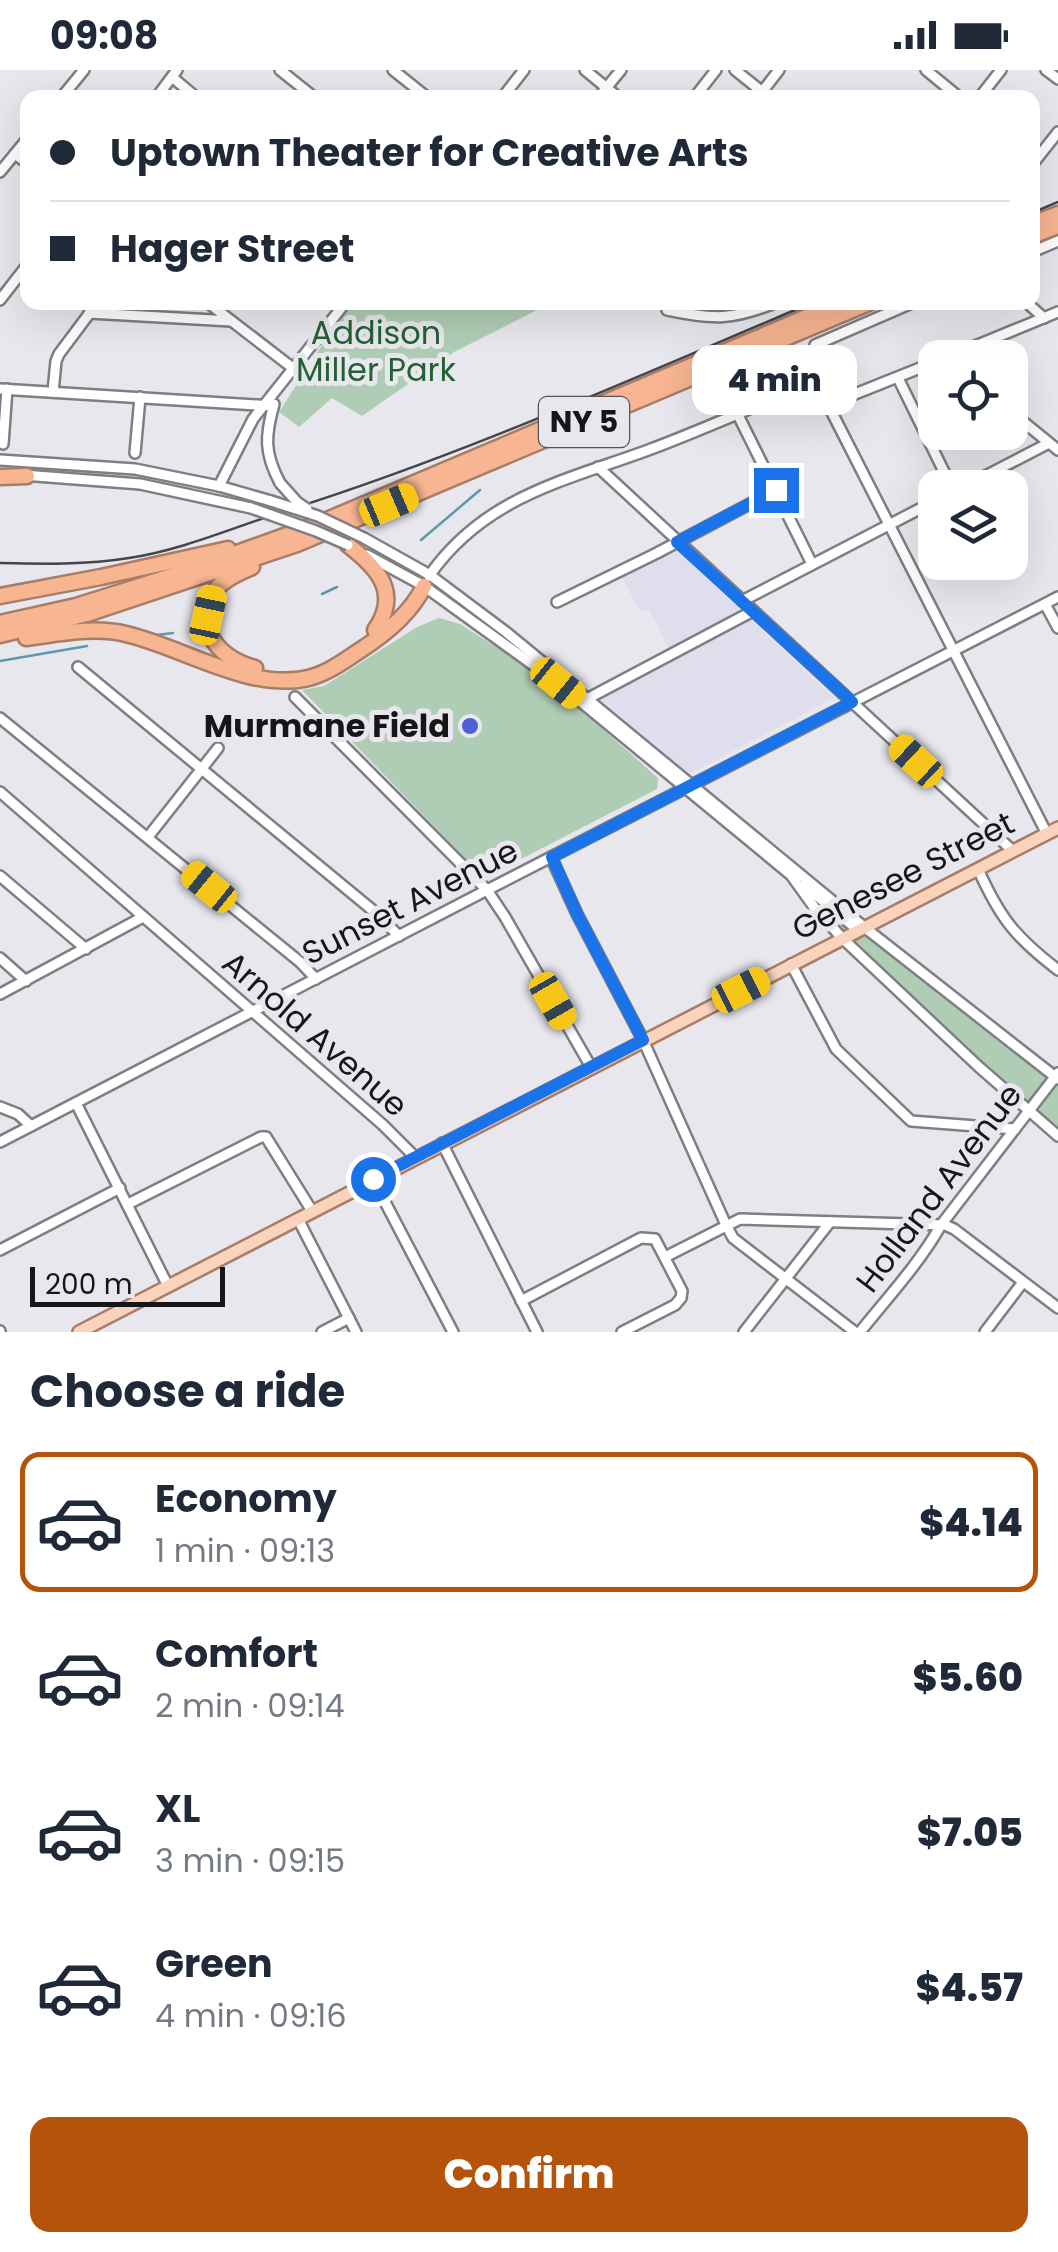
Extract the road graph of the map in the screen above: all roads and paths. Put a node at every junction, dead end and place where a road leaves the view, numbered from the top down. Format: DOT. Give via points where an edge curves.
graph roads {
  1 [pos="84,70"];
  2 [pos="280,70"];
  3 [pos="393,70"];
  4 [pos="506,70"];
  5 [pos="585,70"];
  6 [pos="621,70"];
  7 [pos="716,70"];
  8 [pos="736,70"];
  9 [pos="926,70"];
  10 [pos="1001,70"];
  11 [pos="1046,70"];
  12 [pos="520,74"];
  13 [pos="1058,79"];
  14 [pos="607,88"];
  15 [pos="68,90"];
  16 [pos="305,90"];
  17 [pos="418,90"];
  18 [pos="609,90"];
  19 [pos="700,90"];
  20 [pos="761,90"];
  21 [pos="950,90"];
  22 [pos="985,90"];
  23 [pos="1058,132"];
  24 [pos="20,148"];
  25 [pos="1040,152"];
  26 [pos="15,154"];
  27 [pos="20,158"];
  28 [pos="0,172"];
  29 [pos="20,274"];
  30 [pos="0,300"];
  31 [pos="92,310"];
  32 [pos="217,310"];
  33 [pos="337,310"];
  34 [pos="667,310"];
  35 [pos="755,310"];
  36 [pos="824,310"];
  37 [pos="852,310"];
  38 [pos="896,310"];
  39 [pos="1035,310"];
  40 [pos="1058,312"];
  41 [pos="90,313"];
  42 [pos="1044,318"];
  43 [pos="231,321"];
  44 [pos="990,340"];
  45 [pos="816,346"];
  46 [pos="294,368"];
  47 [pos="918,369"];
  48 [pos="898,378"];
  49 [pos="4,389"];
  50 [pos="53,392"];
  51 [pos="822,393"];
  52 [pos="140,397"];
  53 [pos="240,404"];
  54 [pos="268,406"];
  55 [pos="737,413"];
  56 [pos="1028,425"];
  57 [pos="249,427"];
  58 [pos="1049,442"];
  59 [pos="3,444"];
  60 [pos="1058,450"];
  61 [pos="136,452"];
  62 [pos="0,460"];
  63 [pos="598,468"];
  64 [pos="943,470"];
  65 [pos="996,470"];
  66 [pos="0,475"];
  67 [pos="27,476"];
  68 [pos="220,486"];
  69 [pos="776,490"];
  70 [pos="918,510"];
  71 [pos="318,516"];
  72 [pos="889,524"];
  73 [pos="299,537"];
  74 [pos="677,542"];
  75 [pos="348,545"];
  76 [pos="812,564"];
  77 [pos="427,581"];
  78 [pos="0,596"];
  79 [pos="1058,597"];
  80 [pos="742,601"];
  81 [pos="558,602"];
  82 [pos="1045,604"];
  83 [pos="753,611"];
  84 [pos="0,623"];
  85 [pos="1058,628"];
  86 [pos="375,630"];
  87 [pos="0,638"];
  88 [pos="954,649"];
  89 [pos="78,668"];
  90 [pos="295,697"];
  91 [pos="584,700"];
  92 [pos="852,702"];
  93 [pos="0,718"];
  94 [pos="218,748"];
  95 [pos="201,769"];
  96 [pos="689,786"];
  97 [pos="0,792"];
  98 [pos="1052,831"];
  99 [pos="148,836"];
  100 [pos="1013,850"];
  101 [pos="552,857"];
  102 [pos="978,868"];
  103 [pos="0,876"];
  104 [pos="791,876"];
  105 [pos="486,890"];
  106 [pos="143,917"];
  107 [pos="861,928"];
  108 [pos="399,936"];
  109 [pos="842,938"];
  110 [pos="86,949"];
  111 [pos="0,958"];
  112 [pos="791,964"];
  113 [pos="1058,970"];
  114 [pos="316,979"];
  115 [pos="26,981"];
  116 [pos="0,994"];
  117 [pos="252,1012"];
  118 [pos="643,1040"];
  119 [pos="591,1067"];
  120 [pos="1057,1076"];
  121 [pos="76,1103"];
  122 [pos="0,1107"];
  123 [pos="1028,1111"];
  124 [pos="31,1126"];
  125 [pos="1016,1129"];
  126 [pos="1058,1136"];
  127 [pos="0,1142"];
  128 [pos="442,1143"];
  129 [pos="416,1157"];
  130 [pos="373,1179"];
  131 [pos="120,1188"];
  132 [pos="128,1204"];
  133 [pos="312,1211"];
  134 [pos="298,1218"];
  135 [pos="830,1222"];
  136 [pos="726,1225"];
  137 [pos="942,1225"];
  138 [pos="0,1250"];
  139 [pos="666,1258"];
  140 [pos="786,1279"];
  141 [pos="1023,1282"];
  142 [pos="168,1286"];
  143 [pos="521,1301"];
  144 [pos="1058,1308"];
  145 [pos="349,1318"];
  146 [pos="82,1331"];
  147 [pos="322,1332"];
  148 [pos="356,1332"];
  149 [pos="453,1332"];
  150 [pos="537,1332"];
  151 [pos="622,1332"];
  152 [pos="744,1332"];
  153 [pos="857,1332"];
  154 [pos="985,1332"];
  1 -- 15 [label="street"];
  2 -- 16 [label="street"];
  3 -- 17 [label="street"];
  4 -- 12 [label="street"];
  5 -- 14 [label="street"];
  6 -- 14 [label="street"];
  7 -- 19 [label="street"];
  8 -- 20 [label="street"];
  9 -- 21 [label="street"];
  10 -- 22 [label="street"];
  11 -- 13 [label="street"];
  14 -- 18 [label="street"];
  23 -- 25 [label="street"];
  24 -- 26 [label="street"];
  26 -- 27 [label="street"];
  26 -- 28 [label="street"];
  29 -- 30 [label="street"];
  31 -- 41 [label="street"];
  32 -- 43 [label="street"];
  33 -- 46 [label="street"];
  34 -- 35 [label="street" via="721,318"];
  36 -- 73 [label="highway, NY 5"];
  37 -- 73 [label="highway, NY 5"];
  38 -- 45 [label="street"];
  39 -- 42 [label="street"];
  40 -- 42 [label="street"];
  41 -- 43 [label="street"];
  41 -- 50 [label="street" via="56,360"];
  42 -- 44 [label="street"];
  43 -- 46 [label="street"];
  46 -- 54 [label="street"];
  47 -- 48 [label="street"];
  48 -- 51 [label="street" via="855,394"];
  48 -- 64 [label="street"];
  49 -- 50 [label="street"];
  49 -- 59 [label="street"];
  50 -- 52 [label="street"];
  51 -- 55 [label="street" via="800,392"];
  51 -- 72 [label="street"];
  52 -- 53 [label="street"];
  52 -- 61 [label="street"];
  53 -- 54 [label="street"];
  53 -- 57 [label="street"];
  54 -- 57 [label="street"];
  54 -- 71 [label="street, bridge" via="268,457 280,483"];
  55 -- 63 [label="street"];
  55 -- 69 [label="street"];
  56 -- 58 [label="street"];
  57 -- 68 [label="street"];
  58 -- 60 [label="street"];
  58 -- 65 [label="street"];
  62 -- 68 [label="street" via="135,469"];
  63 -- 74 [label="street"];
  63 -- 77 [label="street" via="503,507 448,550"];
  66 -- 67 [label="highway"];
  67 -- 75 [label="street, bridge" via="140,484 252,508"];
  68 -- 71 [label="street, bridge"];
  69 -- 74 [label="street"];
  69 -- 76 [label="street"];
  70 -- 72 [label="street"];
  71 -- 77 [label="street, bridge"];
  72 -- 76 [label="street"];
  72 -- 88 [label="street"];
  73 -- 78 [label="highway"];
  73 -- 84 [label="highway, NY 5"];
  73 -- 86 [label="highway" via="226,580 212,596 208,624 220,650 259,669 294,672 324,663"];
  73 -- 87 [label="highway, NY 5" via="87,614"];
  74 -- 80 [label="street"];
  74 -- 81 [label="street"];
  75 -- 77 [label="street"];
  75 -- 86 [label="highway" via="385,585 384,615"];
  76 -- 80 [label="street"];
  77 -- 86 [label="highway"];
  77 -- 87 [label="highway" via="376,640 336,667 292,681 248,675 121,632"];
  77 -- 91 [label="street"];
  79 -- 82 [label="street, Sunset Avenue"];
  80 -- 83 [label="street"];
  82 -- 85 [label="street"];
  82 -- 88 [label="street, Sunset Avenue"];
  83 -- 91 [label="street"];
  83 -- 92 [label="street"];
  88 -- 92 [label="street, Sunset Avenue"];
  88 -- 98 [label="street"];
  89 -- 95 [label="street"];
  90 -- 105 [label="street"];
  91 -- 96 [label="street"];
  92 -- 96 [label="street, Sunset Avenue"];
  92 -- 100 [label="street"];
  93 -- 99 [label="street"];
  94 -- 95 [label="street"];
  95 -- 99 [label="street"];
  95 -- 108 [label="street"];
  96 -- 101 [label="street, Sunset Avenue"];
  96 -- 104 [label="street"];
  96 -- 107 [label="street"];
  97 -- 106 [label="street, Arnold Avenue"];
  98 -- 100 [label="main road, Genesee Street"];
  99 -- 114 [label="street"];
  100 -- 102 [label="main road, Genesee Street"];
  101 -- 105 [label="street, Sunset Avenue"];
  101 -- 118 [label="street"];
  102 -- 107 [label="main road, Genesee Street"];
  102 -- 113 [label="street" via="1010,929"];
  103 -- 110 [label="street"];
  104 -- 107 [label="street"];
  104 -- 109 [label="street"];
  105 -- 108 [label="street, Sunset Avenue"];
  105 -- 119 [label="street"];
  106 -- 110 [label="street"];
  106 -- 117 [label="street, Arnold Avenue"];
  107 -- 109 [label="main road, Genesee Street"];
  107 -- 120 [label="street"];
  108 -- 114 [label="street, Sunset Avenue"];
  109 -- 112 [label="main road, Genesee Street"];
  109 -- 123 [label="street"];
  110 -- 115 [label="street"];
  111 -- 115 [label="street"];
  112 -- 118 [label="main road, Genesee Street"];
  112 -- 125 [label="street" via="836,1049 910,1121"];
  114 -- 117 [label="street, Sunset Avenue"];
  115 -- 116 [label="street"];
  117 -- 121 [label="street, Sunset Avenue"];
  117 -- 129 [label="street, Arnold Avenue"];
  118 -- 119 [label="main road, Genesee Street"];
  118 -- 136 [label="street"];
  119 -- 128 [label="main road, Genesee Street"];
  120 -- 123 [label="street, Holland Avenue"];
  121 -- 124 [label="street, Sunset Avenue"];
  121 -- 131 [label="street"];
  122 -- 124 [label="street"];
  123 -- 125 [label="street, Holland Avenue"];
  123 -- 126 [label="street"];
  124 -- 127 [label="street, Sunset Avenue"];
  125 -- 137 [label="street, Holland Avenue"];
  128 -- 129 [label="main road, Genesee Street"];
  128 -- 143 [label="street"];
  129 -- 130 [label="main road, Genesee Street"];
  130 -- 133 [label="main road, Genesee Street"];
  130 -- 149 [label="street"];
  131 -- 132 [label="street"];
  131 -- 138 [label="street"];
  132 -- 133 [label="street" via="261,1136 278,1152"];
  132 -- 142 [label="street"];
  133 -- 134 [label="main road, Genesee Street"];
  134 -- 142 [label="main road, Genesee Street"];
  134 -- 145 [label="street"];
  135 -- 136 [label="street" via="740,1218"];
  135 -- 137 [label="street"];
  135 -- 140 [label="street"];
  136 -- 139 [label="street"];
  136 -- 140 [label="street" via="739,1244"];
  137 -- 141 [label="street"];
  137 -- 153 [label="street, Holland Avenue"];
  139 -- 143 [label="street" via="655,1239 641,1238"];
  139 -- 151 [label="street" via="682,1298"];
  140 -- 152 [label="street"];
  140 -- 153 [label="street"];
  141 -- 144 [label="street"];
  141 -- 154 [label="street"];
  142 -- 146 [label="main road, Genesee Street"];
  143 -- 150 [label="street"];
  145 -- 147 [label="street"];
  145 -- 148 [label="street"];
}
